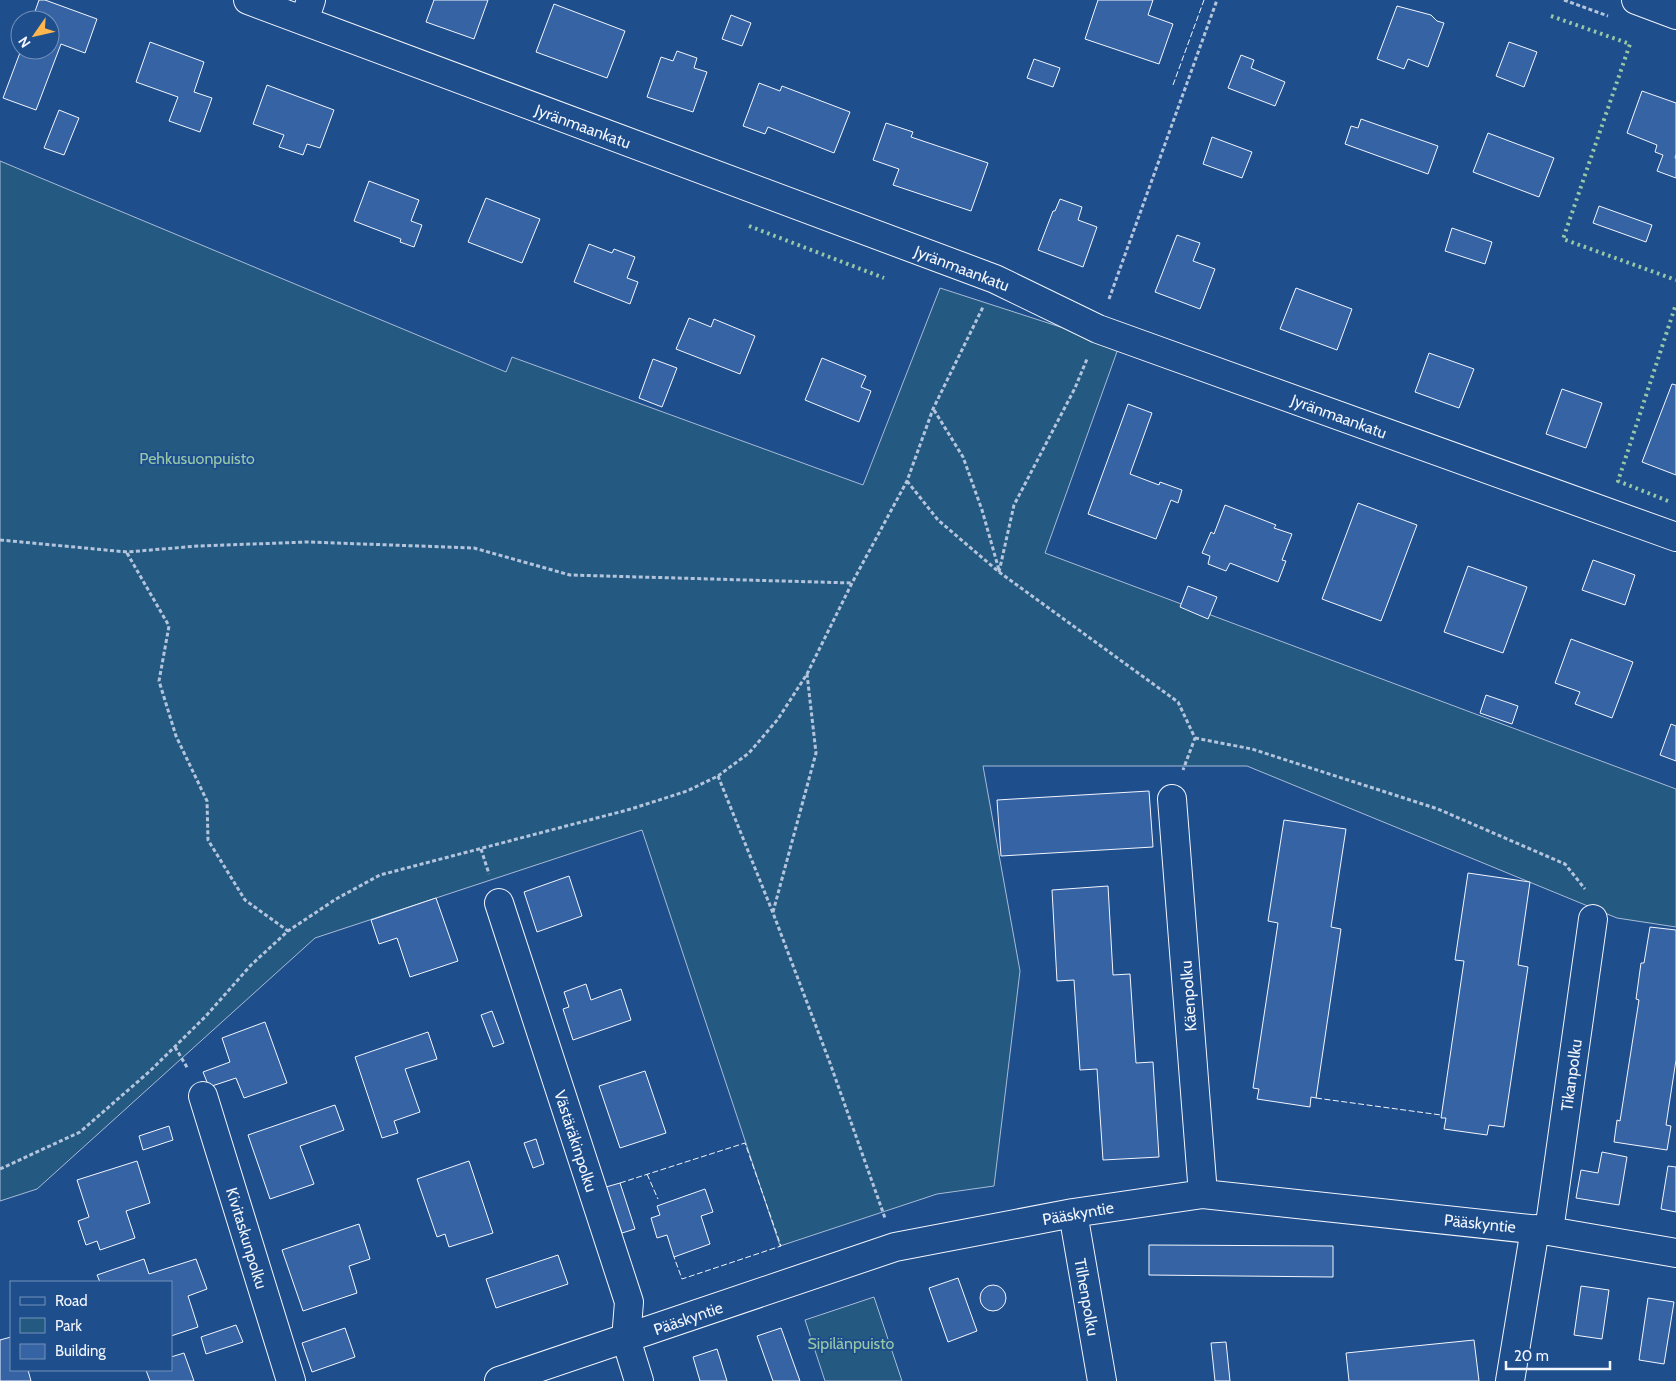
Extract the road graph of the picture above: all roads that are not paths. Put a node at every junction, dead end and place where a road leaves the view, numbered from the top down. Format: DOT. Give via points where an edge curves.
graph roads {
  1 [pos="248,0"];
  2 [pos="1636,0"];
  3 [pos="307,11"];
  4 [pos="1676,15"];
  5 [pos="1676,537"];
  6 [pos="1172,799"];
  7 [pos="499,903"];
  8 [pos="1593,919"];
  9 [pos="203,1096"];
  10 [pos="1203,1194"];
  11 [pos="1072,1213"];
  12 [pos="1542,1230"];
  13 [pos="1676,1253"];
  14 [pos="626,1339"];
  15 [pos="291,1381"];
  16 [pos="499,1381"];
  17 [pos="639,1381"];
  18 [pos="1102,1381"];
  19 [pos="1510,1381"];
  1 -- 3 [label="street, Jyränmaankatu"];
  2 -- 4 [label="street"];
  3 -- 5 [label="street, Jyränmaankatu" via="996,279 1098,329"];
  6 -- 10 [label="street, Käenpolku"];
  7 -- 14 [label="street, Västäräkinpolku" via="629,1302"];
  8 -- 12 [label="street, Tikanpolku"];
  9 -- 15 [label="street, Kivitaskunpolku"];
  10 -- 11 [label="street, Pääskyntie"];
  10 -- 12 [label="street, Pääskyntie"];
  11 -- 14 [label="street, Pääskyntie" via="895,1247"];
  11 -- 18 [label="street, Tilhenpolku"];
  12 -- 13 [label="street, Pääskyntie"];
  12 -- 19 [label="street, Tikanpolku"];
  14 -- 16 [label="street, Pääskyntie"];
  14 -- 17 [label="street, Västäräkinpolku"];
}
